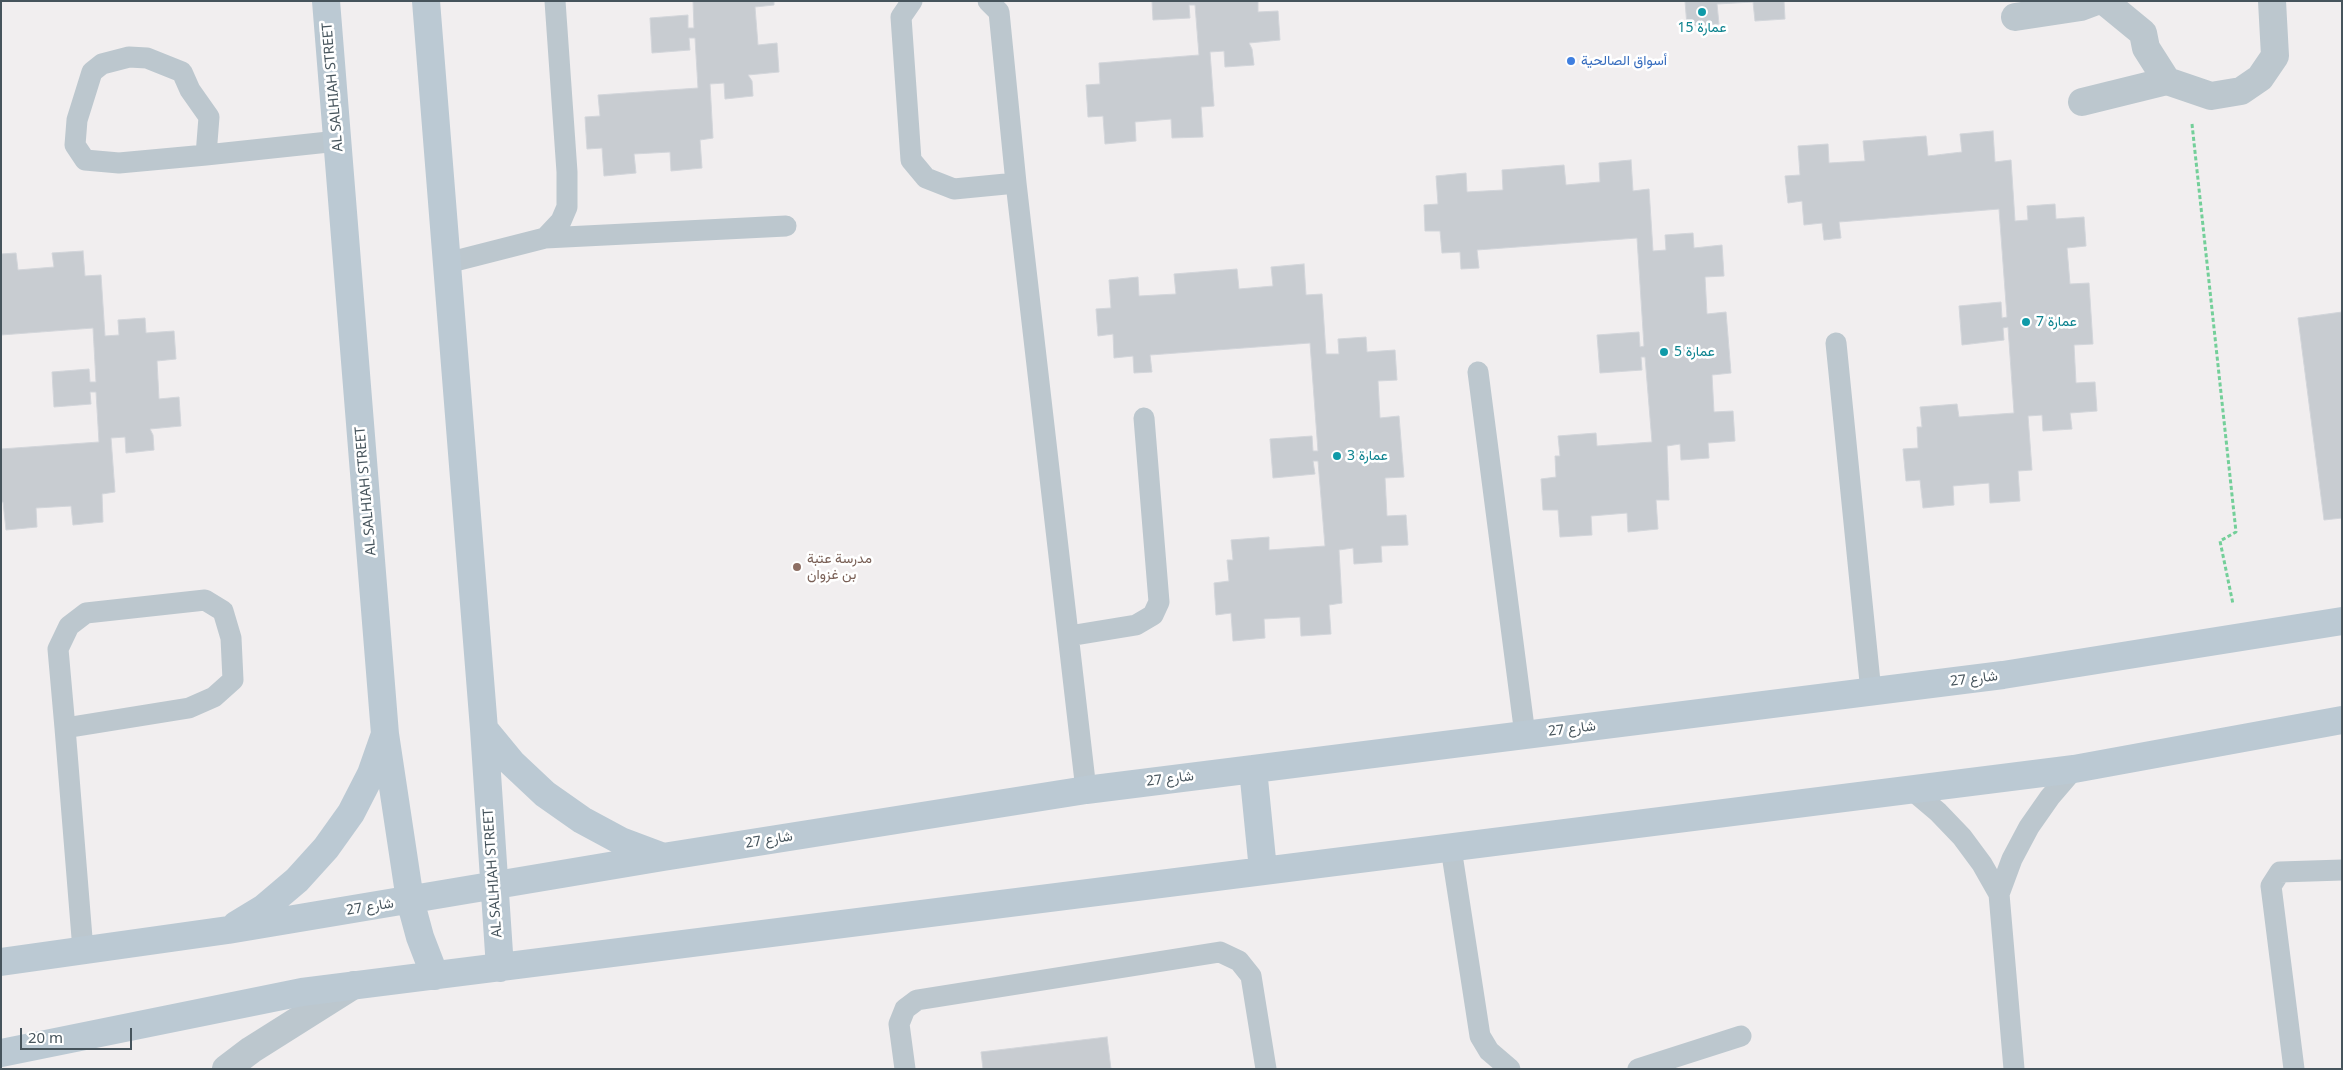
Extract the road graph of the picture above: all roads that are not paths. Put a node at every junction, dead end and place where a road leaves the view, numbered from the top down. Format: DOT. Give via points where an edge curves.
graph roads {
  1 [pos="326,1"];
  2 [pos="426,1"];
  3 [pos="555,1"];
  4 [pos="912,1"];
  5 [pos="988,1"];
  6 [pos="2097,1"];
  7 [pos="2104,1"];
  8 [pos="2272,1"];
  9 [pos="2015,17"];
  10 [pos="2177,85"];
  11 [pos="2082,102"];
  12 [pos="338,142"];
  13 [pos="206,155"];
  14 [pos="1016,183"];
  15 [pos="786,226"];
  16 [pos="545,238"];
  17 [pos="447,263"];
  18 [pos="1836,343"];
  19 [pos="1478,372"];
  20 [pos="1144,418"];
  21 [pos="2342,621"];
  22 [pos="1069,636"];
  23 [pos="1871,692"];
  24 [pos="2342,720"];
  25 [pos="64,728"];
  26 [pos="484,728"];
  27 [pos="385,734"];
  28 [pos="1525,735"];
  29 [pos="1254,769"];
  30 [pos="2074,769"];
  31 [pos="1086,790"];
  32 [pos="1912,790"];
  33 [pos="1451,848"];
  34 [pos="663,857"];
  35 [pos="1263,870"];
  36 [pos="2342,870"];
  37 [pos="494,885"];
  38 [pos="1999,894"];
  39 [pos="410,900"];
  40 [pos="228,930"];
  41 [pos="83,950"];
  42 [pos="1,962"];
  43 [pos="500,968"];
  44 [pos="435,976"];
  45 [pos="354,985"];
  46 [pos="1741,1036"];
  47 [pos="1,1052"];
  48 [pos="226,1069"];
  49 [pos="905,1069"];
  50 [pos="1266,1069"];
  51 [pos="1510,1069"];
  52 [pos="1638,1069"];
  53 [pos="2014,1069"];
  54 [pos="2294,1069"];
  1 -- 12 [label="main road, AL SALHIAH STREET"];
  2 -- 17 [label="main road, AL SALHIAH STREET"];
  3 -- 16 [label="lane" via="567,207 561,221"];
  4 -- 14 [label="lane" via="901,17 910,160 926,178 954,188"];
  5 -- 14 [label="lane" via="999,12"];
  6 -- 9 [label="street"];
  7 -- 10 [label="street" via="2143,33 2146,48"];
  8 -- 10 [label="street" via="2275,56 2260,78 2241,91 2211,96"];
  10 -- 11 [label="street"];
  12 -- 13 [label="lane"];
  12 -- 27 [label="main road, AL SALHIAH STREET"];
  13 -- 13 [label="lane" via="119,163 85,160 74,146 77,120 92,72 102,64 129,57 147,58 182,72 209,117"];
  14 -- 22 [label="lane"];
  15 -- 16 [label="lane"];
  16 -- 17 [label="lane"];
  17 -- 26 [label="main road, AL SALHIAH STREET"];
  18 -- 23 [label="lane"];
  19 -- 28 [label="lane"];
  20 -- 22 [label="lane" via="1159,602 1153,615 1136,625"];
  21 -- 23 [label="main road, شارع 27" via="2003,675"];
  22 -- 31 [label="lane"];
  23 -- 28 [label="main road, شارع 27"];
  24 -- 30 [label="main road"];
  25 -- 25 [label="lane" via="58,649 69,626 86,613 206,600 223,611 231,638 232,680 214,697 189,708"];
  25 -- 41 [label="lane"];
  26 -- 34 [label="main road" via="512,763 545,794 582,820 621,841"];
  26 -- 37 [label="main road, AL SALHIAH STREET"];
  27 -- 39 [label="main road, AL SALHIAH STREET"];
  27 -- 40 [label="main road" via="371,774 351,813 326,848 297,880 271,902"];
  28 -- 29 [label="main road, شارع 27"];
  29 -- 31 [label="main road, شارع 27"];
  29 -- 35 [label="main road"];
  30 -- 32 [label="main road"];
  30 -- 38 [label="lane" via="2029,827"];
  31 -- 34 [label="main road, شارع 27"];
  32 -- 33 [label="main road"];
  32 -- 38 [label="lane" via="1962,837"];
  33 -- 35 [label="main road"];
  33 -- 51 [label="lane" via="1480,1036 1489,1051"];
  34 -- 37 [label="main road, شارع 27"];
  35 -- 43 [label="main road"];
  36 -- 54 [label="lane" via="2280,872 2271,886"];
  37 -- 39 [label="main road, شارع 27"];
  37 -- 43 [label="main road, AL SALHIAH STREET"];
  38 -- 53 [label="lane"];
  39 -- 40 [label="main road, شارع 27"];
  39 -- 44 [label="main road, AL SALHIAH STREET"];
  40 -- 41 [label="main road, شارع 27"];
  41 -- 42 [label="main road, شارع 27"];
  43 -- 44 [label="main road"];
  44 -- 45 [label="main road"];
  45 -- 47 [label="main road" via="302,992"];
  45 -- 48 [label="street"];
  46 -- 52 [label="lane"];
  49 -- 50 [label="lane" via="899,1024 905,1009 917,1000 1220,952 1239,961 1252,976"];
}
